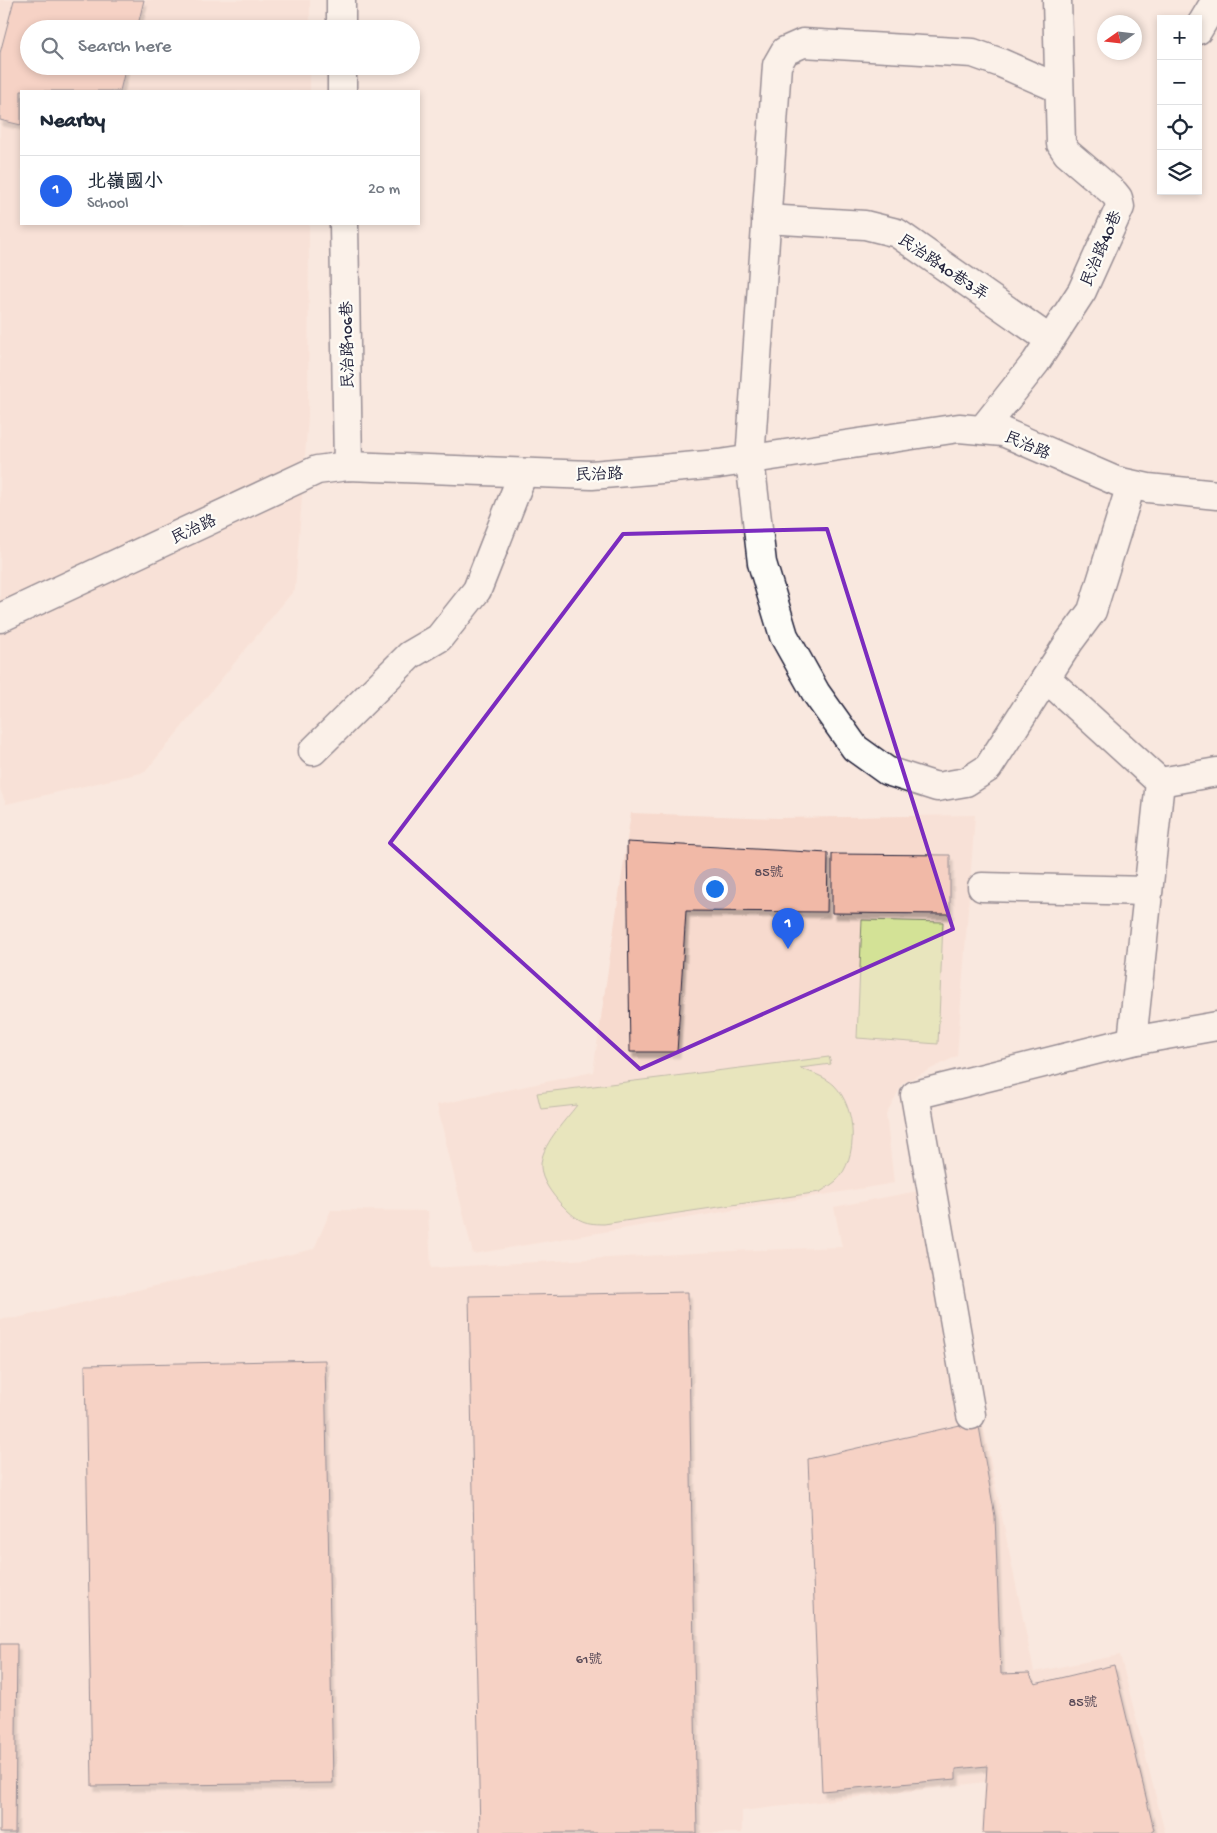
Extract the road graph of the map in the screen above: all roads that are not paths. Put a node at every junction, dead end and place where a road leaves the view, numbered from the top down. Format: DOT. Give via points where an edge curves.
graph roads {
  1 [pos="341,0"];
  2 [pos="1216,0"];
  3 [pos="1054,2"];
  4 [pos="341,20"];
  5 [pos="1202,23"];
  6 [pos="342,75"];
  7 [pos="1058,88"];
  8 [pos="342,90"];
  9 [pos="766,220"];
  10 [pos="344,225"];
  11 [pos="1050,340"];
  12 [pos="983,429"];
  13 [pos="750,460"];
  14 [pos="348,466"];
  15 [pos="523,473"];
  16 [pos="1131,485"];
  17 [pos="1217,495"];
  18 [pos="0,618"];
  19 [pos="1046,678"];
  20 [pos="312,751"];
  21 [pos="1217,772"];
  22 [pos="1160,782"];
  23 [pos="982,888"];
  24 [pos="1148,891"];
  25 [pos="1217,1026"];
  26 [pos="1132,1041"];
  27 [pos="971,1415"];
  1 -- 4 [label="street"];
  2 -- 5 [label="street"];
  3 -- 7 [label="street, 民治路40巷"];
  6 -- 8 [label="street"];
  7 -- 9 [label="street" via="1001,62 973,54 803,43 785,50 777,65"];
  7 -- 11 [label="street, 民治路40巷" via="1061,144 1067,153 1114,193 1120,207 1082,291"];
  9 -- 11 [label="street, 民治路40巷3弄" via="865,225 898,233"];
  9 -- 13 [label="street"];
  10 -- 14 [label="street, 民治路106巷"];
  11 -- 12 [label="street, 民治路40巷"];
  12 -- 13 [label="street, 民治路" via="959,428"];
  12 -- 16 [label="street, 民治路" via="1003,432"];
  13 -- 15 [label="street, 民治路" via="592,475"];
  13 -- 19 [label="street" via="762,563 784,636 816,693 855,748 887,772 937,787 966,782 988,768"];
  14 -- 15 [label="street, 民治路"];
  14 -- 18 [label="street, 民治路" via="317,470"];
  15 -- 20 [label="street" via="478,590 439,638 410,655"];
  16 -- 17 [label="street, 民治路"];
  16 -- 19 [label="street" via="1092,610"];
  19 -- 22 [label="street"];
  21 -- 22 [label="street"];
  22 -- 24 [label="street"];
  23 -- 24 [label="street"];
  24 -- 26 [label="street"];
  25 -- 26 [label="street"];
  26 -- 27 [label="street" via="915,1095"];
}
